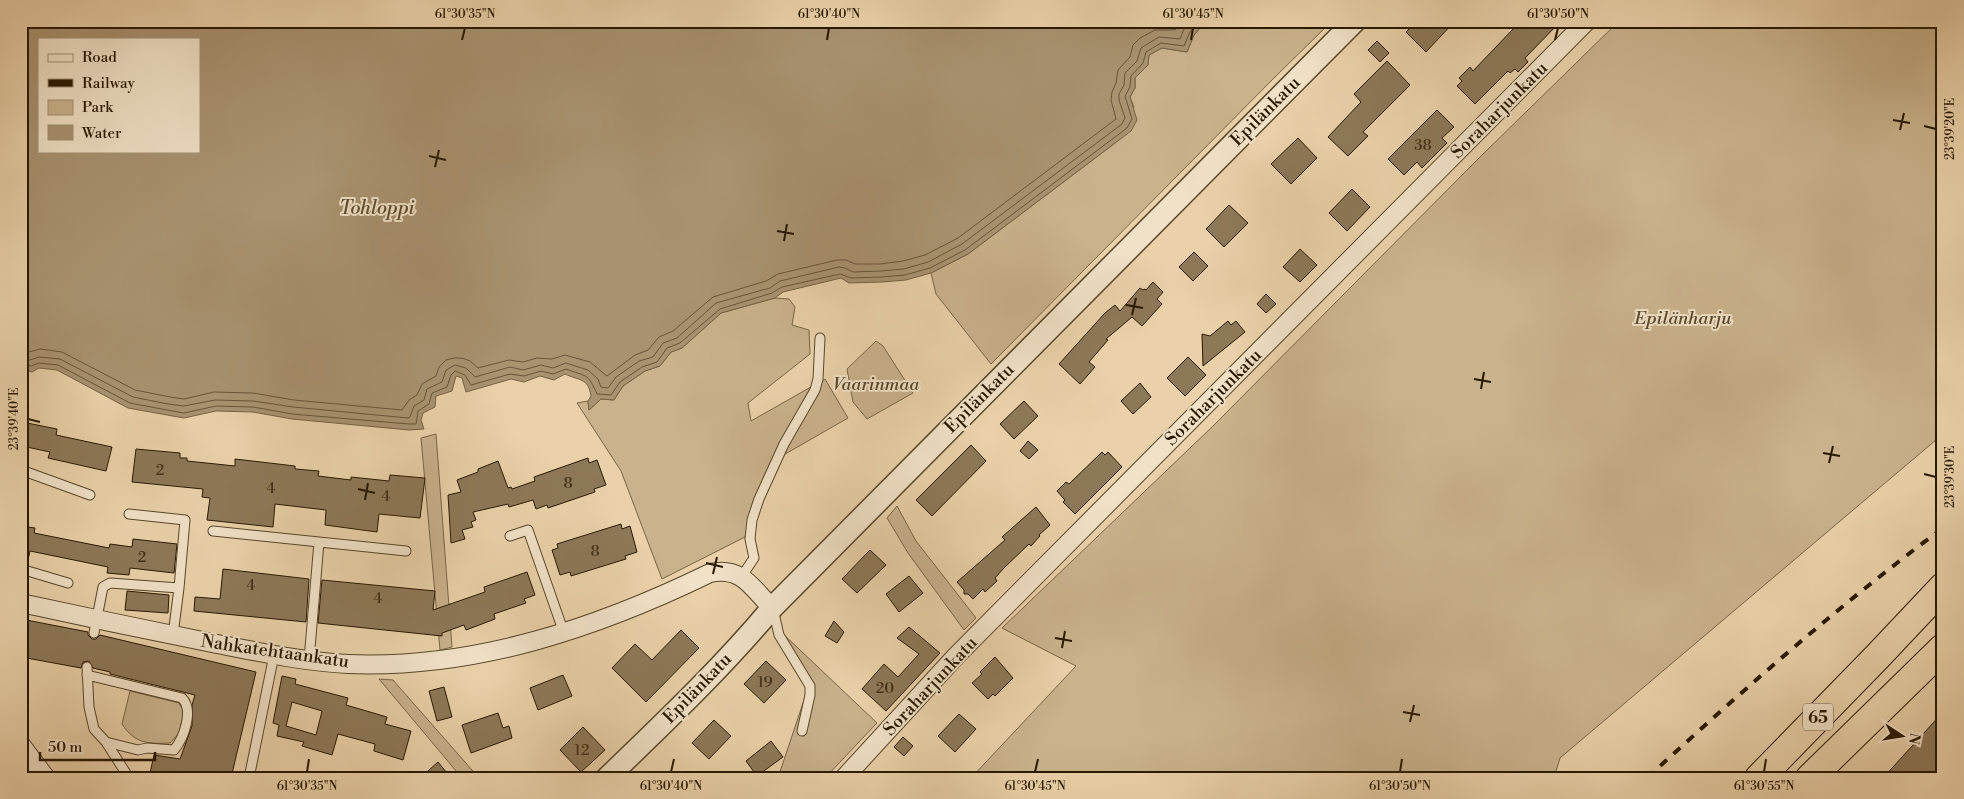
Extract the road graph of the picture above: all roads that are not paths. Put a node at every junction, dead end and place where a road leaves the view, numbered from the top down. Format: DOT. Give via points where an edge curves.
graph roads {
  1 [pos="1355,21"];
  2 [pos="1587,21"];
  3 [pos="820,338"];
  4 [pos="21,470"];
  5 [pos="90,495"];
  6 [pos="130,514"];
  7 [pos="213,531"];
  8 [pos="510,536"];
  9 [pos="319,542"];
  10 [pos="406,551"];
  11 [pos="21,570"];
  12 [pos="742,576"];
  13 [pos="68,583"];
  14 [pos="1943,587"];
  15 [pos="179,588"];
  16 [pos="21,603"];
  17 [pos="772,608"];
  18 [pos="95,626"];
  19 [pos="564,633"];
  20 [pos="173,636"];
  21 [pos="1943,648"];
  22 [pos="274,655"];
  23 [pos="309,660"];
  24 [pos="802,731"];
  25 [pos="106,742"];
  26 [pos="21,745"];
  27 [pos="46,778"];
  28 [pos="129,778"];
  29 [pos="249,778"];
  30 [pos="607,778"];
  31 [pos="844,778"];
  32 [pos="1758,778"];
  33 [pos="1810,778"];
  1 -- 17 [label="street, Epilänkatu"];
  2 -- 31 [label="street, Soraharjunkatu" via="956,656"];
  3 -- 12 [label="lane" via="815,390 784,444 759,499 750,539 754,558"];
  4 -- 5 [label="lane"];
  6 -- 15 [label="lane" via="185,520"];
  7 -- 9 [label="lane"];
  8 -- 19 [label="lane" via="528,530"];
  9 -- 10 [label="lane"];
  9 -- 23 [label="lane"];
  11 -- 13 [label="lane"];
  12 -- 17 [label="street"];
  12 -- 19 [label="street, Nahkatehtaankatu" via="724,571 710,573"];
  14 -- 32 [label="highway, 65"];
  15 -- 18 [label="lane" via="110,583 103,587"];
  15 -- 20 [label="lane"];
  16 -- 18 [label="street, Nahkatehtaankatu"];
  17 -- 24 [label="lane" via="780,635 810,686"];
  17 -- 30 [label="street, Epilänkatu" via="672,715"];
  18 -- 20 [label="street, Nahkatehtaankatu"];
  19 -- 23 [label="street, Nahkatehtaankatu" via="488,653 432,661 374,664"];
  20 -- 22 [label="street, Nahkatehtaankatu"];
  21 -- 33 [label="highway, 65"];
  22 -- 23 [label="street, Nahkatehtaankatu"];
  22 -- 29 [label="lane"];
  25 -- 25 [label="lane" via="94,729 87,671 182,698 187,703 182,735 174,750 138,750"];
  25 -- 28 [label="lane"];
  26 -- 27 [label="street"];
}
